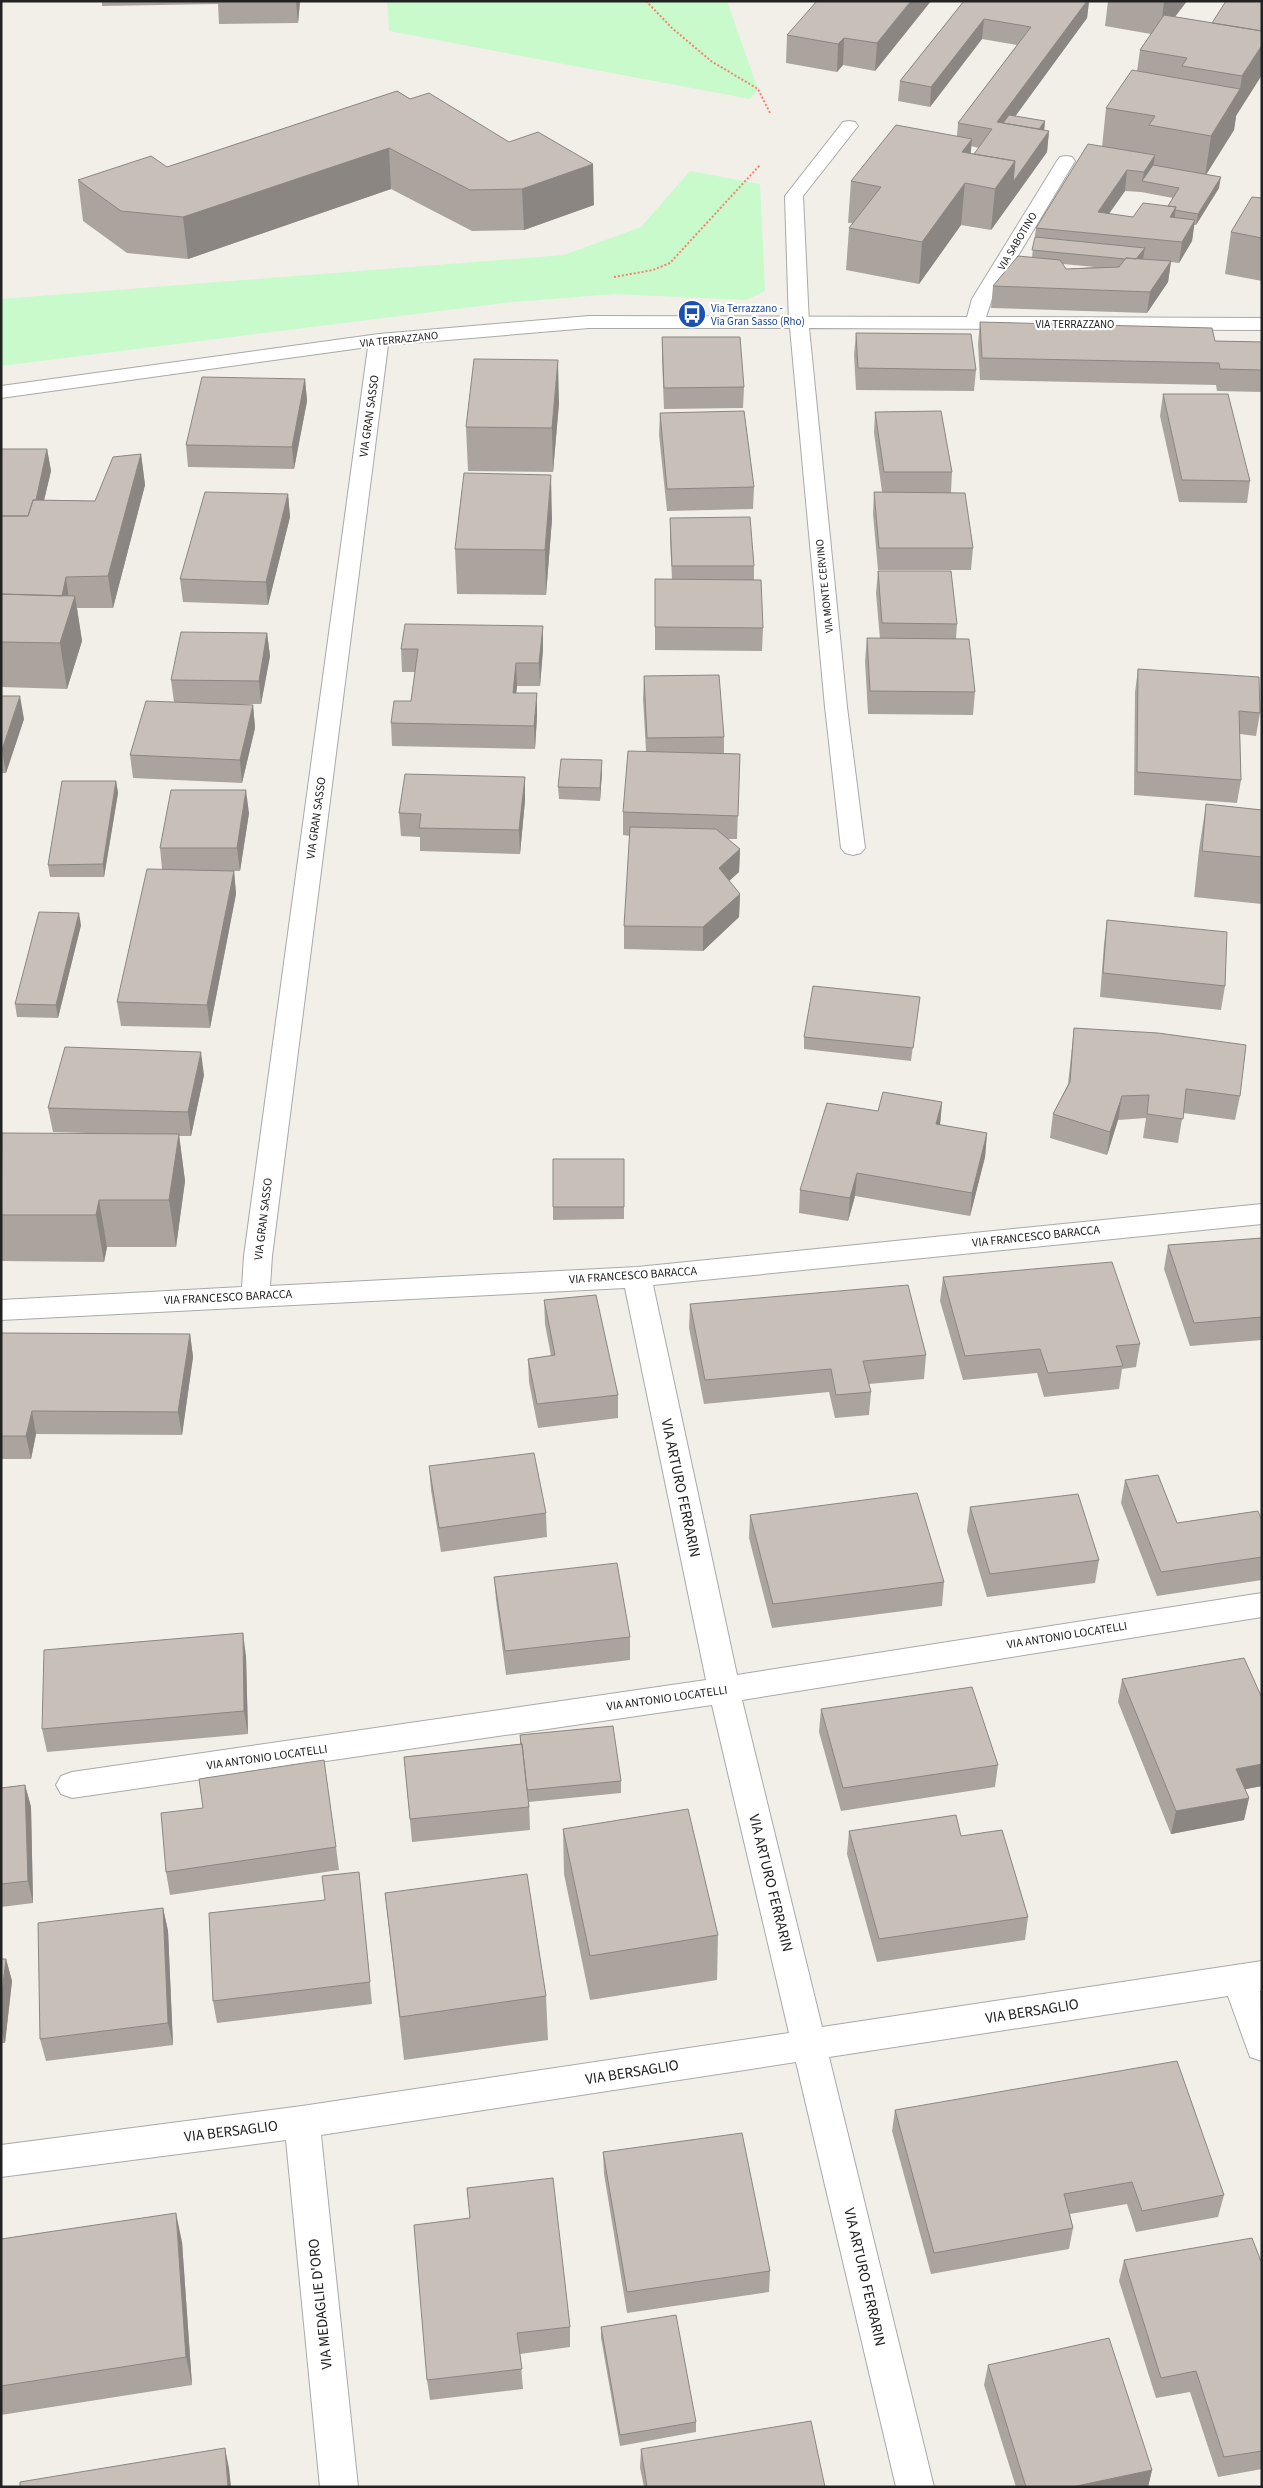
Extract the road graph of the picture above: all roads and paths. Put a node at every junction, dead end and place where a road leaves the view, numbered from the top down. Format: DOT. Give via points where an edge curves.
graph roads {
  1 [pos="646,1"];
  2 [pos="770,113"];
  3 [pos="849,126"];
  4 [pos="1066,161"];
  5 [pos="799,324"];
  6 [pos="974,324"];
  7 [pos="1262,324"];
  8 [pos="379,340"];
  9 [pos="1,392"];
  10 [pos="853,848"];
  11 [pos="1262,1214"];
  12 [pos="637,1277"];
  13 [pos="256,1295"];
  14 [pos="1,1310"];
  15 [pos="1262,1605"];
  16 [pos="724,1690"];
  17 [pos="72,1785"];
  18 [pos="1250,1978"];
  19 [pos="810,2045"];
  20 [pos="1262,2046"];
  21 [pos="302,2122"];
  22 [pos="1,2161"];
  23 [pos="339,2487"];
  24 [pos="915,2487"];
  1 -- 2 [label="path" via="711,61 758,89"];
  3 -- 5 [label="street" via="794,196"];
  4 -- 6 [label="street, VIA SABOTINO" via="982,299"];
  5 -- 6 [label="street, VIA TERRAZZANO"];
  5 -- 8 [label="street, VIA TERRAZZANO" via="589,322"];
  5 -- 10 [label="street, VIA MONTE CERVINO"];
  6 -- 7 [label="street, VIA TERRAZZANO"];
  8 -- 9 [label="street, VIA TERRAZZANO"];
  8 -- 13 [label="street, VIA GRAN SASSO" via="259,1246"];
  11 -- 12 [label="street, VIA FRANCESCO BARACCA"];
  12 -- 13 [label="street, VIA FRANCESCO BARACCA"];
  12 -- 16 [label="street, VIA ARTURO FERRARIN"];
  13 -- 14 [label="street, VIA FRANCESCO BARACCA"];
  15 -- 16 [label="street, VIA ANTONIO LOCATELLI"];
  16 -- 17 [label="street, VIA ANTONIO LOCATELLI"];
  16 -- 19 [label="street, VIA ARTURO FERRARIN"];
  18 -- 19 [label="street, VIA BERSAGLIO"];
  18 -- 20 [label="street"];
  19 -- 21 [label="street, VIA BERSAGLIO"];
  19 -- 24 [label="street, VIA ARTURO FERRARIN"];
  21 -- 22 [label="street, VIA BERSAGLIO"];
  21 -- 23 [label="street, VIA MEDAGLIE D'ORO"];
}
